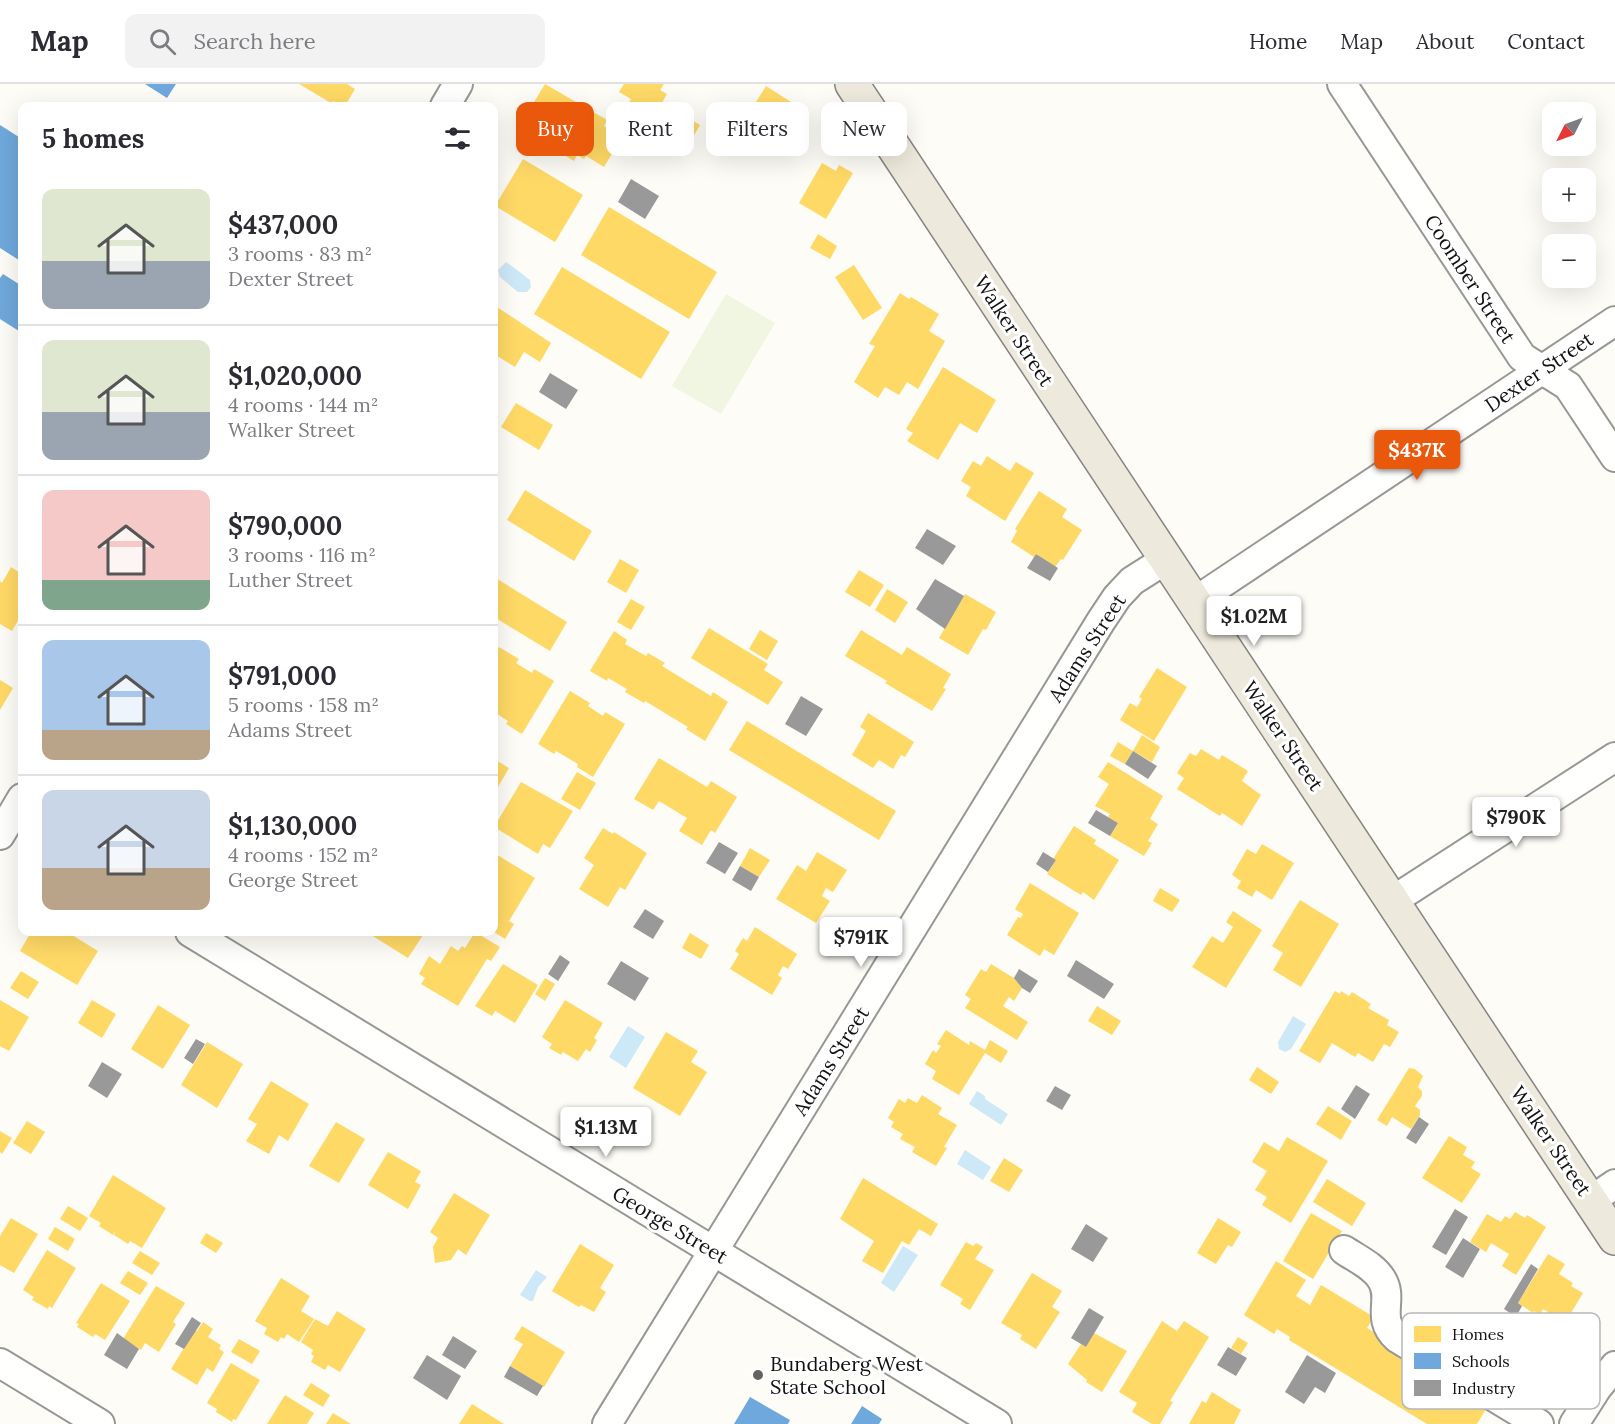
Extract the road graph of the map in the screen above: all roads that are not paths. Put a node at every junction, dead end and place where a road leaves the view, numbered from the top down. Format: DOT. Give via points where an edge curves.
graph roads {
  1 [pos="458,84"];
  2 [pos="852,84"];
  3 [pos="1342,84"];
  4 [pos="447,102"];
  5 [pos="1615,321"];
  6 [pos="1542,370"];
  7 [pos="1615,457"];
  8 [pos="1165,560"];
  9 [pos="1194,602"];
  10 [pos="1615,757"];
  11 [pos="1392,901"];
  12 [pos="197,936"];
  13 [pos="1603,1192"];
  14 [pos="1615,1238"];
  15 [pos="1344,1250"];
  16 [pos="713,1251"];
  17 [pos="1402,1341"];
  18 [pos="0,1363"];
  19 [pos="1615,1366"];
  20 [pos="1600,1384"];
  21 [pos="1514,1409"];
  22 [pos="1584,1409"];
  23 [pos="100,1424"];
  24 [pos="608,1424"];
  25 [pos="997,1424"];
  26 [pos="1539,1424"];
  27 [pos="1574,1424"];
  1 -- 4 [label="street"];
  2 -- 8 [label="main road, Walker Street"];
  3 -- 6 [label="street, Coomber Street" via="1522,357"];
  5 -- 6 [label="street, Dexter Street"];
  6 -- 7 [label="street, Coomber Street" via="1568,386"];
  6 -- 9 [label="street, Dexter Street"];
  8 -- 9 [label="main road, Walker Street"];
  8 -- 16 [label="street, Adams Street" via="1132,581 1101,621"];
  9 -- 11 [label="main road, Walker Street"];
  10 -- 11 [label="street"];
  11 -- 13 [label="main road, Walker Street"];
  12 -- 16 [label="street, George Street"];
  13 -- 14 [label="main road, Walker Street"];
  15 -- 17 [label="street" via="1382,1280 1386,1325"];
  16 -- 24 [label="street, Adams Street"];
  16 -- 25 [label="street, George Street"];
  18 -- 23 [label="street"];
  19 -- 20 [label="street"];
  21 -- 26 [label="street"];
  22 -- 27 [label="street"];
}
